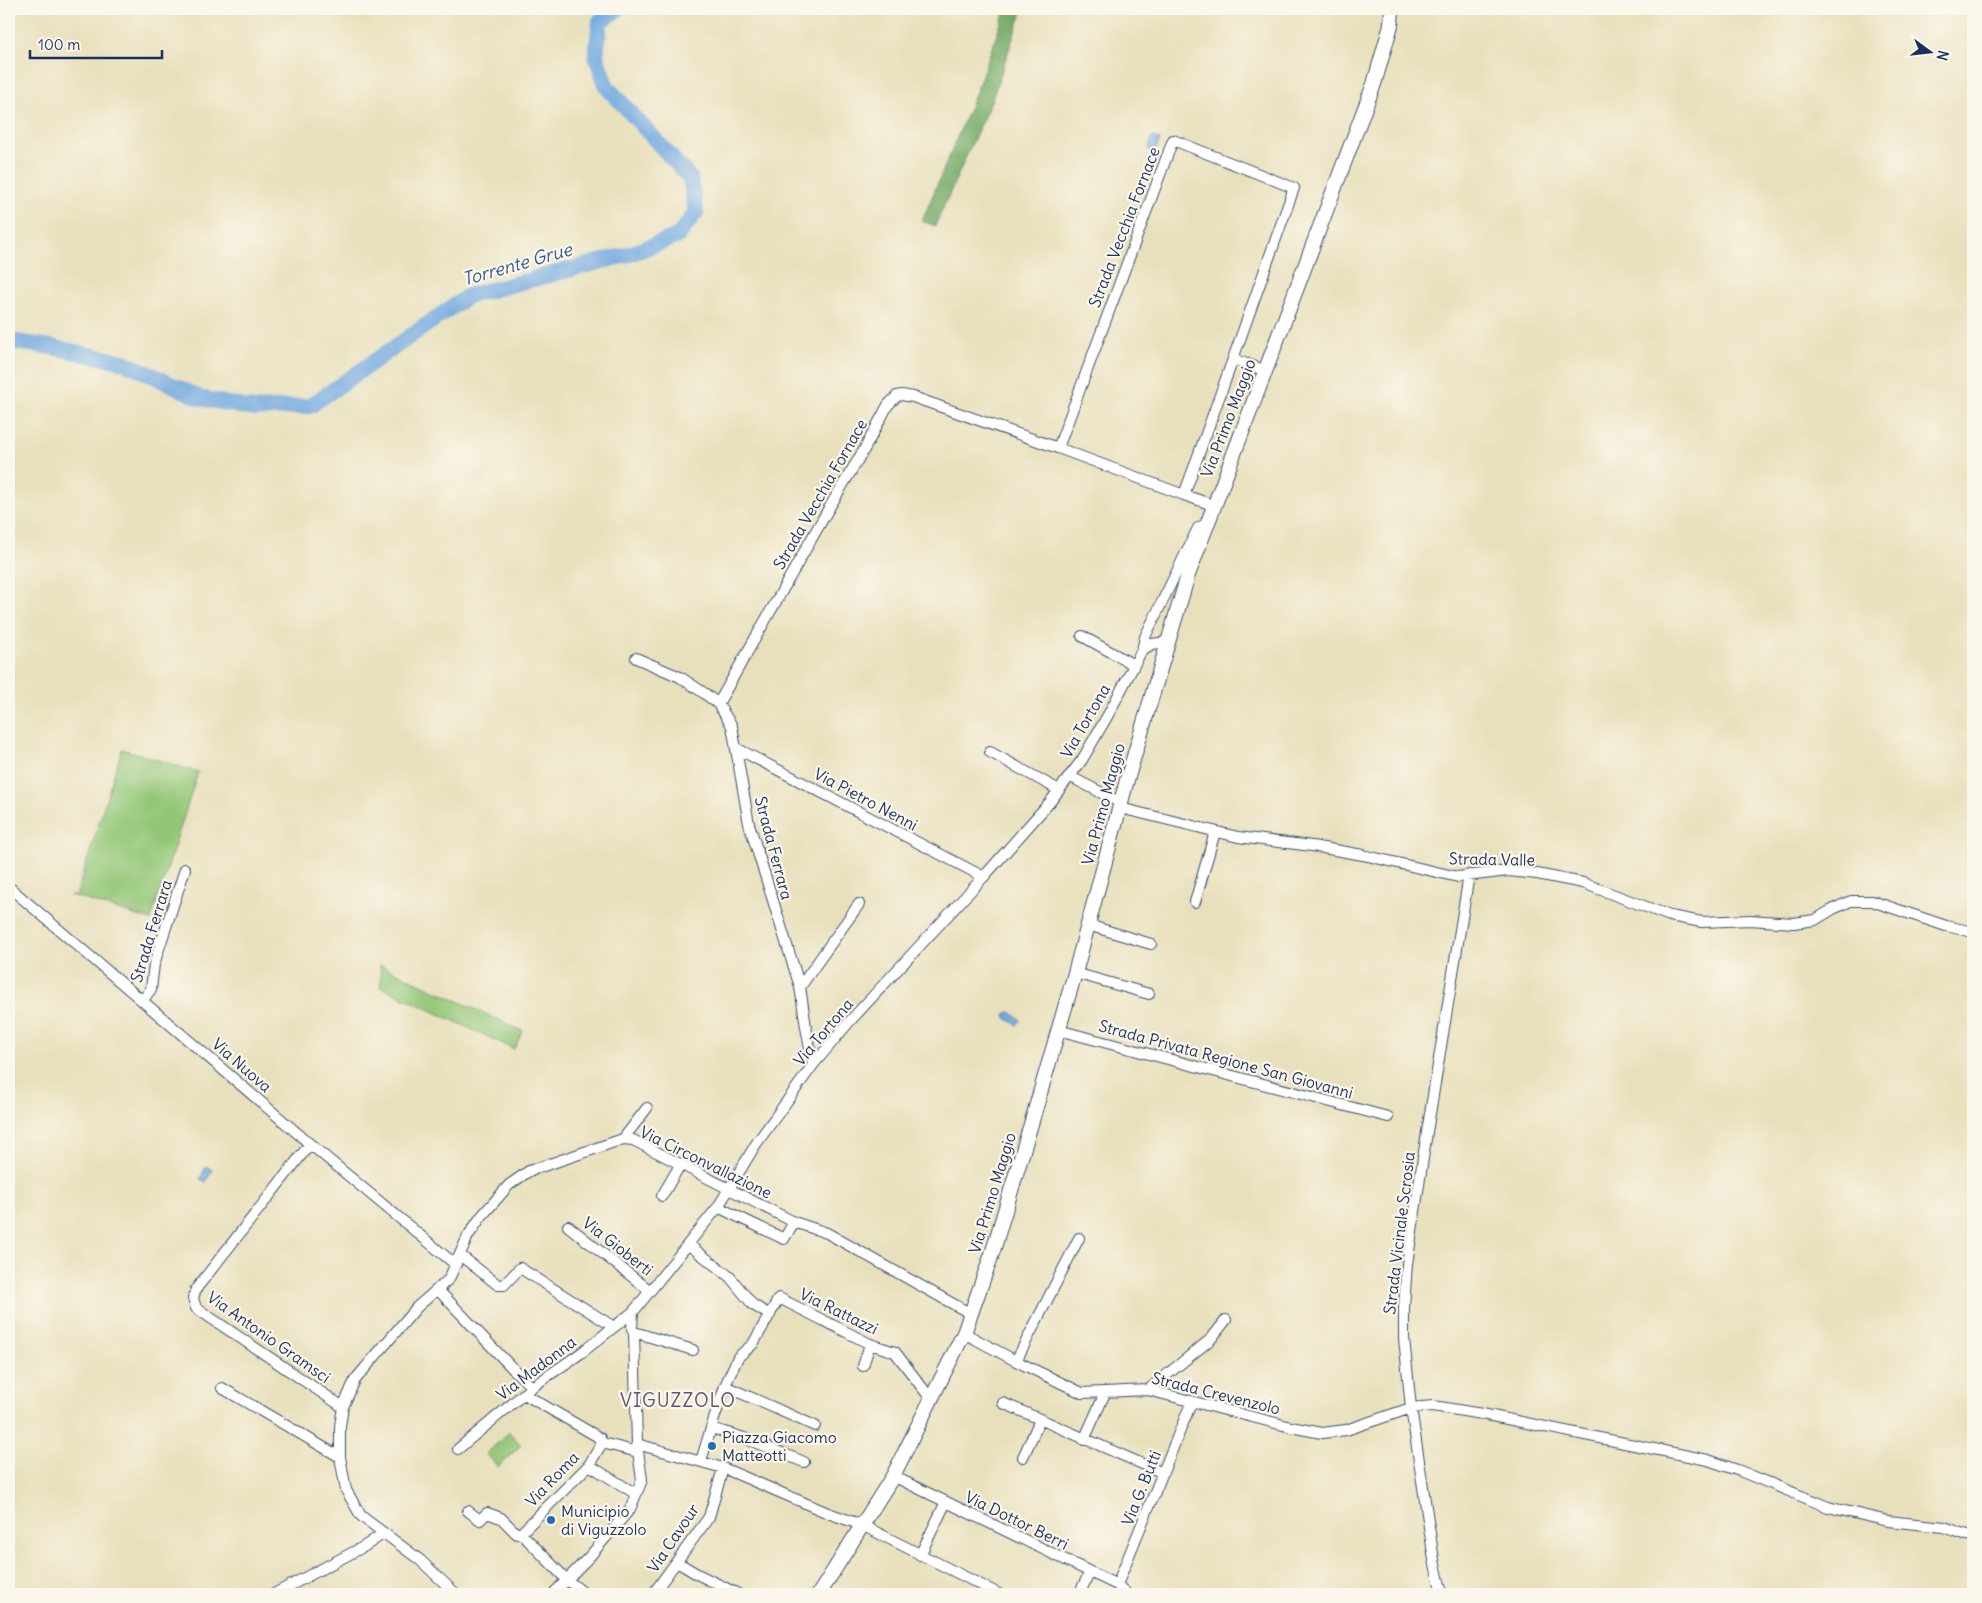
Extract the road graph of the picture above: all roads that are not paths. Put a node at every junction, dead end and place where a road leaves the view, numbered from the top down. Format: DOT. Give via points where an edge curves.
graph roads {
  1 [pos="1392,9"];
  2 [pos="1233,359"];
  3 [pos="1264,370"];
  4 [pos="1058,448"];
  5 [pos="1184,495"];
  6 [pos="1214,505"];
  7 [pos="1206,524"];
  8 [pos="1082,636"];
  9 [pos="1167,642"];
  10 [pos="1142,650"];
  11 [pos="636,658"];
  12 [pos="1134,665"];
  13 [pos="718,704"];
  14 [pos="736,748"];
  15 [pos="990,752"];
  16 [pos="1069,776"];
  17 [pos="1059,790"];
  18 [pos="1120,806"];
  19 [pos="1216,832"];
  20 [pos="185,869"];
  21 [pos="1469,875"];
  22 [pos="984,878"];
  23 [pos="9,887"];
  24 [pos="1195,902"];
  25 [pos="859,904"];
  26 [pos="1088,926"];
  27 [pos="1973,932"];
  28 [pos="1151,944"];
  29 [pos="1075,973"];
  30 [pos="800,987"];
  31 [pos="1149,994"];
  32 [pos="143,1000"];
  33 [pos="1058,1030"];
  34 [pos="813,1065"];
  35 [pos="647,1108"];
  36 [pos="1388,1117"];
  37 [pos="622,1139"];
  38 [pos="310,1144"];
  39 [pos="680,1166"];
  40 [pos="728,1189"];
  41 [pos="662,1196"];
  42 [pos="718,1206"];
  43 [pos="794,1222"];
  44 [pos="568,1226"];
  45 [pos="1079,1238"];
  46 [pos="689,1245"];
  47 [pos="458,1260"];
  48 [pos="438,1290"];
  49 [pos="649,1290"];
  50 [pos="633,1312"];
  51 [pos="971,1314"];
  52 [pos="770,1315"];
  53 [pos="1226,1320"];
  54 [pos="614,1327"];
  55 [pos="634,1332"];
  56 [pos="964,1333"];
  57 [pos="870,1344"];
  58 [pos="692,1350"];
  59 [pos="1016,1362"];
  60 [pos="863,1366"];
  61 [pos="725,1386"];
  62 [pos="532,1387"];
  63 [pos="222,1388"];
  64 [pos="1148,1390"];
  65 [pos="1105,1393"];
  66 [pos="524,1394"];
  67 [pos="931,1399"];
  68 [pos="1192,1401"];
  69 [pos="1003,1403"];
  70 [pos="343,1407"];
  71 [pos="1411,1408"];
  72 [pos="1040,1420"];
  73 [pos="815,1426"];
  74 [pos="715,1429"];
  75 [pos="1084,1440"];
  76 [pos="602,1443"];
  77 [pos="638,1448"];
  78 [pos="458,1449"];
  79 [pos="1023,1456"];
  80 [pos="340,1457"];
  81 [pos="701,1461"];
  82 [pos="804,1462"];
  83 [pos="589,1465"];
  84 [pos="723,1468"];
  85 [pos="1163,1473"];
  86 [pos="893,1476"];
  87 [pos="636,1494"];
  88 [pos="946,1502"];
  89 [pos="468,1511"];
  90 [pos="862,1525"];
  91 [pos="384,1533"];
  92 [pos="521,1533"];
  93 [pos="1973,1537"];
  94 [pos="920,1555"];
  95 [pos="677,1562"];
  96 [pos="1090,1572"];
  97 [pos="566,1579"];
  98 [pos="1117,1585"];
  99 [pos="274,1594"];
  100 [pos="456,1594"];
  101 [pos="553,1594"];
  102 [pos="586,1594"];
  103 [pos="653,1594"];
  104 [pos="738,1594"];
  105 [pos="819,1594"];
  106 [pos="999,1594"];
  107 [pos="1078,1594"];
  108 [pos="1127,1594"];
  109 [pos="1442,1594"];
  1 -- 3 [label="main road, Via Primo Maggio" via="1391,25 1374,84"];
  2 -- 3 [label="street"];
  2 -- 4 [label="street, Strada Vecchia Fornace" via="1294,188 1173,140"];
  2 -- 5 [label="street, Strada Vecchia Fornace"];
  3 -- 6 [label="main road, Via Primo Maggio"];
  4 -- 5 [label="street, Strada Vecchia Fornace"];
  4 -- 13 [label="street, Strada Vecchia Fornace" via="914,397 897,396 888,406"];
  5 -- 6 [label="street"];
  6 -- 7 [label="main road, Via Primo Maggio"];
  7 -- 9 [label="main road, Via Primo Maggio"];
  7 -- 10 [label="street, Via Tortona" via="1198,528 1186,550"];
  8 -- 12 [label="street"];
  9 -- 10 [label="street" via="1152,644"];
  9 -- 18 [label="main road, Via Primo Maggio"];
  10 -- 12 [label="street, Via Tortona"];
  11 -- 13 [label="street, Strada Ferrara" via="680,677"];
  12 -- 16 [label="street, Via Tortona" via="1082,760"];
  13 -- 14 [label="street, Strada Ferrara" via="732,726"];
  14 -- 22 [label="street, Via Pietro Nenni"];
  14 -- 30 [label="street, Strada Ferrara" via="749,824"];
  15 -- 17 [label="street"];
  16 -- 17 [label="street, Via Tortona"];
  16 -- 18 [label="street, Strada Valle"];
  17 -- 22 [label="street, Via Tortona"];
  18 -- 19 [label="street, Strada Valle"];
  18 -- 26 [label="main road, Via Primo Maggio"];
  19 -- 21 [label="street, Strada Valle" via="1363,855 1458,877"];
  19 -- 24 [label="street"];
  20 -- 32 [label="street, Strada Ferrara" via="154,964 151,989"];
  21 -- 27 [label="street, Strada Valle" via="1537,874 1583,883 1670,916 1702,922 1750,920 1794,923 1815,920 1851,901 1872,901"];
  21 -- 71 [label="street, Strada Vicinale Scrosia" via="1407,1264 1404,1338"];
  22 -- 34 [label="street, Via Tortona"];
  23 -- 32 [label="street, Via Nuova"];
  25 -- 30 [label="street"];
  26 -- 28 [label="street"];
  26 -- 29 [label="main road, Via Primo Maggio"];
  29 -- 31 [label="street"];
  29 -- 33 [label="main road, Via Primo Maggio"];
  30 -- 34 [label="street, Strada Ferrara"];
  32 -- 38 [label="street, Via Nuova"];
  33 -- 36 [label="street, Strada Privata Regione San Giovanni"];
  33 -- 51 [label="main road, Via Primo Maggio"];
  34 -- 40 [label="street, Via Tortona"];
  35 -- 37 [label="street"];
  37 -- 39 [label="street, Via Circonvallazione" via="633,1140"];
  37 -- 47 [label="street, Via Circonvallazione" via="529,1171 509,1185 468,1236"];
  38 -- 47 [label="street, Via Nuova"];
  38 -- 70 [label="street, Via Antonio Gramsci" via="196,1289 193,1298 196,1308"];
  39 -- 40 [label="street, Via Circonvallazione"];
  39 -- 41 [label="street"];
  40 -- 42 [label="street, Via Tortona"];
  40 -- 43 [label="street, Via Circonvallazione"];
  42 -- 43 [label="street" via="784,1239"];
  42 -- 46 [label="street, Via Tortona"];
  43 -- 51 [label="street, Via Circonvallazione" via="827,1233"];
  44 -- 49 [label="street, Via Gioberti"];
  45 -- 59 [label="street"];
  46 -- 49 [label="street, Via Tortona"];
  46 -- 52 [label="street" via="730,1276 753,1305"];
  47 -- 48 [label="street, Via Circonvallazione" via="449,1279"];
  47 -- 54 [label="street, Via Nuova" via="498,1285 504,1285 520,1268"];
  48 -- 62 [label="street"];
  48 -- 70 [label="street, Via Circonvallazione" via="417,1307 355,1380"];
  49 -- 50 [label="street, Via Tortona"];
  50 -- 54 [label="street, Via Madonna"];
  50 -- 55 [label="street"];
  51 -- 56 [label="main road, Via Primo Maggio"];
  52 -- 57 [label="street, Via Rattazzi" via="779,1298"];
  52 -- 61 [label="street" via="753,1344 738,1356"];
  53 -- 64 [label="street" via="1211,1339"];
  54 -- 62 [label="street, Via Madonna"];
  55 -- 58 [label="street"];
  55 -- 77 [label="street"];
  56 -- 59 [label="street, Strada Crevenzolo"];
  56 -- 67 [label="main road, Via Primo Maggio"];
  57 -- 60 [label="street"];
  57 -- 67 [label="street, Via Rattazzi" via="895,1352"];
  59 -- 65 [label="street, Strada Crevenzolo" via="1082,1393"];
  61 -- 73 [label="street"];
  61 -- 74 [label="street"];
  62 -- 66 [label="street, Via Madonna"];
  63 -- 80 [label="street"];
  64 -- 65 [label="street, Strada Crevenzolo"];
  64 -- 68 [label="street, Strada Crevenzolo"];
  65 -- 75 [label="street"];
  66 -- 76 [label="street" via="600,1438"];
  66 -- 78 [label="street, Via Madonna"];
  67 -- 86 [label="main road, Via Primo Maggio"];
  68 -- 71 [label="street, Strada Crevenzolo" via="1322,1433 1346,1430"];
  68 -- 85 [label="street, Via G. Butti"];
  69 -- 72 [label="street"];
  70 -- 80 [label="street, Via Circonvallazione"];
  71 -- 93 [label="street, Strada Crevenzolo" via="1433,1406 1482,1414 1708,1460 1828,1508 1888,1521 1944,1528"];
  71 -- 109 [label="street, Strada Vicinale Scrosia"];
  72 -- 75 [label="street"];
  72 -- 79 [label="street"];
  74 -- 81 [label="street"];
  74 -- 82 [label="street"];
  75 -- 85 [label="street"];
  76 -- 77 [label="street"];
  76 -- 83 [label="street, Via Roma"];
  77 -- 81 [label="street"];
  77 -- 87 [label="street" via="642,1480"];
  80 -- 91 [label="street, Via Circonvallazione" via="346,1490 361,1516"];
  81 -- 84 [label="street"];
  83 -- 87 [label="street"];
  83 -- 92 [label="street, Via Roma"];
  84 -- 90 [label="street"];
  84 -- 95 [label="street, Via Cavour" via="709,1517"];
  85 -- 98 [label="street, Via G. Butti"];
  86 -- 88 [label="street, Via Dottor Berri"];
  86 -- 90 [label="main road, Via Primo Maggio"];
  87 -- 97 [label="street" via="630,1509"];
  88 -- 94 [label="street"];
  88 -- 96 [label="street, Via Dottor Berri"];
  89 -- 92 [label="street" via="480,1520 487,1513 496,1515 517,1534"];
  90 -- 94 [label="street"];
  90 -- 105 [label="main road, Via Primo Maggio"];
  91 -- 99 [label="street"];
  91 -- 100 [label="street, Via Circonvallazione" via="420,1560"];
  92 -- 97 [label="street"];
  94 -- 106 [label="street"];
  95 -- 103 [label="street, Via Cavour"];
  95 -- 104 [label="street"];
  96 -- 98 [label="street, Via Dottor Berri"];
  96 -- 107 [label="street"];
  97 -- 101 [label="street"];
  97 -- 102 [label="street"];
  98 -- 108 [label="street, Via Dottor Berri"];
}
